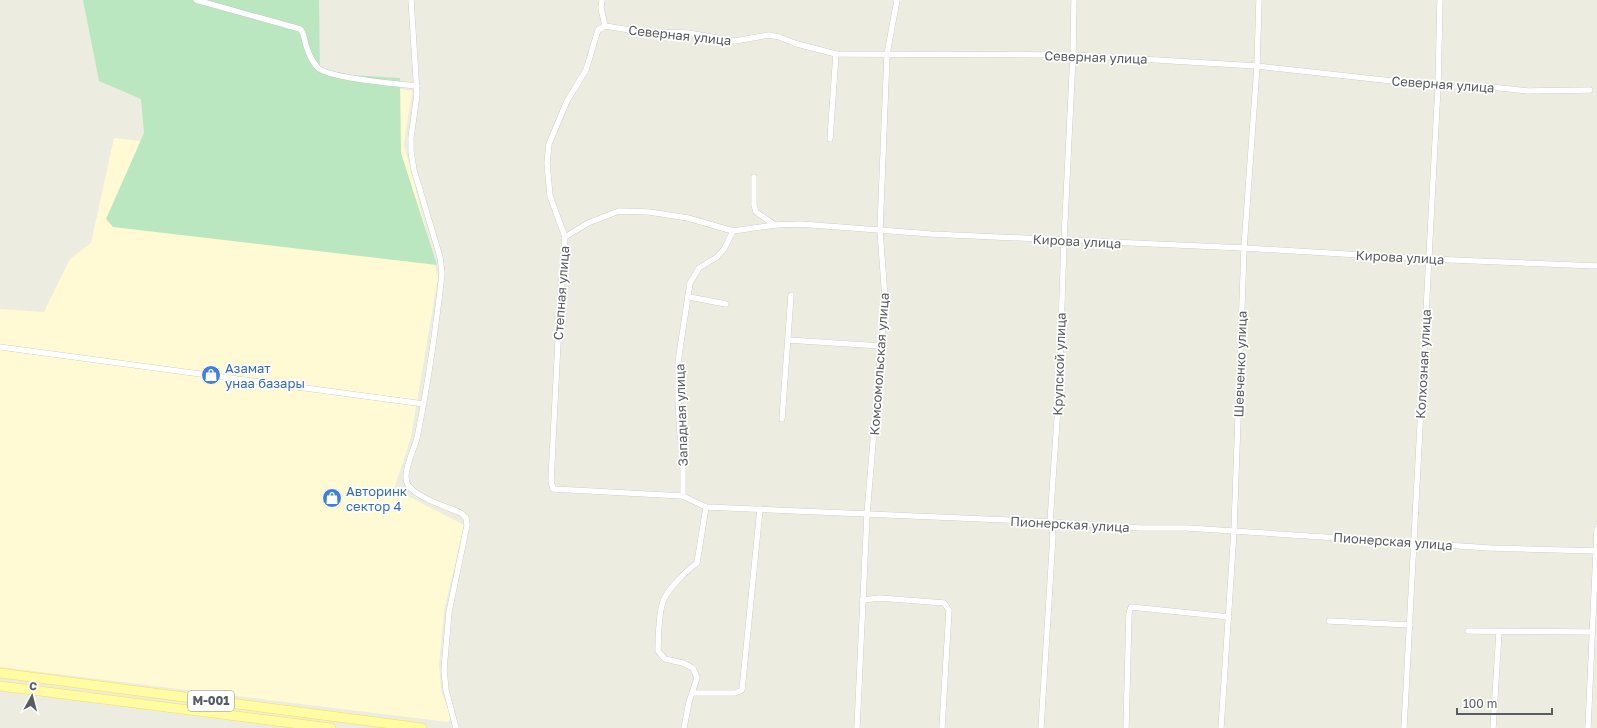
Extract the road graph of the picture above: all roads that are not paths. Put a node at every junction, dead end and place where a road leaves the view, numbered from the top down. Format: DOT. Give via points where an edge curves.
graph roads {
  1 [pos="196,0"];
  2 [pos="411,0"];
  3 [pos="602,0"];
  4 [pos="897,0"];
  5 [pos="1074,0"];
  6 [pos="1259,0"];
  7 [pos="1440,0"];
  8 [pos="605,26"];
  9 [pos="836,54"];
  10 [pos="887,54"];
  11 [pos="1073,55"];
  12 [pos="1257,66"];
  13 [pos="417,86"];
  14 [pos="1438,86"];
  15 [pos="1590,90"];
  16 [pos="830,139"];
  17 [pos="754,177"];
  18 [pos="775,225"];
  19 [pos="880,230"];
  20 [pos="733,231"];
  21 [pos="565,238"];
  22 [pos="1064,240"];
  23 [pos="1244,248"];
  24 [pos="1428,259"];
  25 [pos="1597,266"];
  26 [pos="791,295"];
  27 [pos="689,297"];
  28 [pos="726,304"];
  29 [pos="788,340"];
  30 [pos="881,346"];
  31 [pos="0,347"];
  32 [pos="424,404"];
  33 [pos="782,420"];
  34 [pos="551,481"];
  35 [pos="683,496"];
  36 [pos="706,507"];
  37 [pos="760,509"];
  38 [pos="867,514"];
  39 [pos="1050,522"];
  40 [pos="1597,529"];
  41 [pos="1234,531"];
  42 [pos="1414,542"];
  43 [pos="1596,551"];
  44 [pos="862,600"];
  45 [pos="1229,617"];
  46 [pos="1329,621"];
  47 [pos="1410,625"];
  48 [pos="1468,631"];
  49 [pos="1499,632"];
  50 [pos="1592,632"];
  51 [pos="0,673"];
  52 [pos="0,686"];
  53 [pos="692,693"];
  54 [pos="331,728"];
  55 [pos="422,728"];
  56 [pos="456,728"];
  57 [pos="684,728"];
  58 [pos="857,728"];
  59 [pos="942,728"];
  60 [pos="1041,728"];
  61 [pos="1126,728"];
  62 [pos="1221,728"];
  63 [pos="1404,728"];
  64 [pos="1493,728"];
  65 [pos="1588,728"];
  1 -- 13 [label="street" via="300,28 318,70 340,76"];
  2 -- 13 [label="street"];
  3 -- 8 [label="street" via="600,8"];
  4 -- 10 [label="street, Комсомольская улица"];
  5 -- 11 [label="street, Крупской улица"];
  6 -- 12 [label="street, Шевченко улица"];
  7 -- 14 [label="street, Колхозная улица"];
  8 -- 9 [label="street, Северная улица" via="643,32 688,33 734,41 770,35"];
  8 -- 21 [label="street, Степная улица" via="598,30 586,70 567,101 549,144 547,163 550,196"];
  9 -- 10 [label="street, Северная улица"];
  9 -- 16 [label="street"];
  10 -- 11 [label="street, Северная улица"];
  10 -- 19 [label="street, Комсомольская улица"];
  11 -- 12 [label="street, Северная улица"];
  11 -- 22 [label="street, Крупской улица"];
  12 -- 14 [label="street, Северная улица"];
  12 -- 23 [label="street, Шевченко улица"];
  13 -- 32 [label="street" via="411,152 440,257 442,273"];
  14 -- 15 [label="street, Северная улица" via="1481,86 1528,91"];
  14 -- 24 [label="street, Колхозная улица"];
  17 -- 18 [label="street" via="756,212"];
  18 -- 19 [label="street, Кирова улица" via="800,224"];
  18 -- 20 [label="street, Кирова улица"];
  19 -- 22 [label="street, Кирова улица"];
  19 -- 30 [label="street, Комсомольская улица" via="885,299"];
  20 -- 21 [label="street, Кирова улица" via="688,218 649,212 619,211 588,223"];
  20 -- 27 [label="street, Западная улица" via="717,257 699,268 690,283"];
  21 -- 34 [label="street, Степная улица"];
  22 -- 23 [label="street, Кирова улица"];
  22 -- 39 [label="street, Крупской улица" via="1059,391"];
  23 -- 24 [label="street, Кирова улица"];
  23 -- 41 [label="street, Шевченко улица"];
  24 -- 25 [label="street, Кирова улица"];
  24 -- 42 [label="street, Колхозная улица"];
  26 -- 29 [label="street"];
  27 -- 28 [label="street"];
  27 -- 35 [label="street, Западная улица" via="678,362"];
  29 -- 30 [label="street"];
  29 -- 33 [label="street"];
  30 -- 38 [label="street, Комсомольская улица"];
  31 -- 32 [label="street"];
  32 -- 56 [label="street" via="405,477 407,484 426,499 461,514 466,518 467,525 449,612 444,670 446,690"];
  34 -- 35 [label="street, Пионерская улица" via="553,489 560,490"];
  35 -- 36 [label="street, Пионерская улица"];
  36 -- 37 [label="street, Пионерская улица"];
  36 -- 53 [label="street" via="697,562 663,600 659,628 658,651 666,659 693,668 697,678"];
  37 -- 38 [label="street, Пионерская улица"];
  37 -- 53 [label="street" via="742,690 735,693"];
  38 -- 39 [label="street, Пионерская улица"];
  38 -- 44 [label="street, Комсомольская улица"];
  39 -- 41 [label="street, Пионерская улица"];
  39 -- 60 [label="street, Крупской улица" via="1053,535"];
  40 -- 43 [label="street"];
  41 -- 42 [label="street, Пионерская улица"];
  41 -- 45 [label="street, Шевченко улица"];
  42 -- 43 [label="street, Пионерская улица" via="1490,548"];
  42 -- 47 [label="street, Колхозная улица"];
  43 -- 50 [label="street"];
  44 -- 58 [label="street, Комсомольская улица"];
  44 -- 59 [label="street" via="880,598 944,603 949,610"];
  45 -- 61 [label="street" via="1131,607"];
  45 -- 62 [label="street, Шевченко улица"];
  46 -- 47 [label="street"];
  47 -- 63 [label="street, Колхозная улица"];
  48 -- 49 [label="street"];
  49 -- 50 [label="street"];
  49 -- 64 [label="street"];
  50 -- 65 [label="street"];
  51 -- 55 [label="main road, M-001"];
  52 -- 54 [label="main road, M-001"];
  53 -- 57 [label="street"];
}
